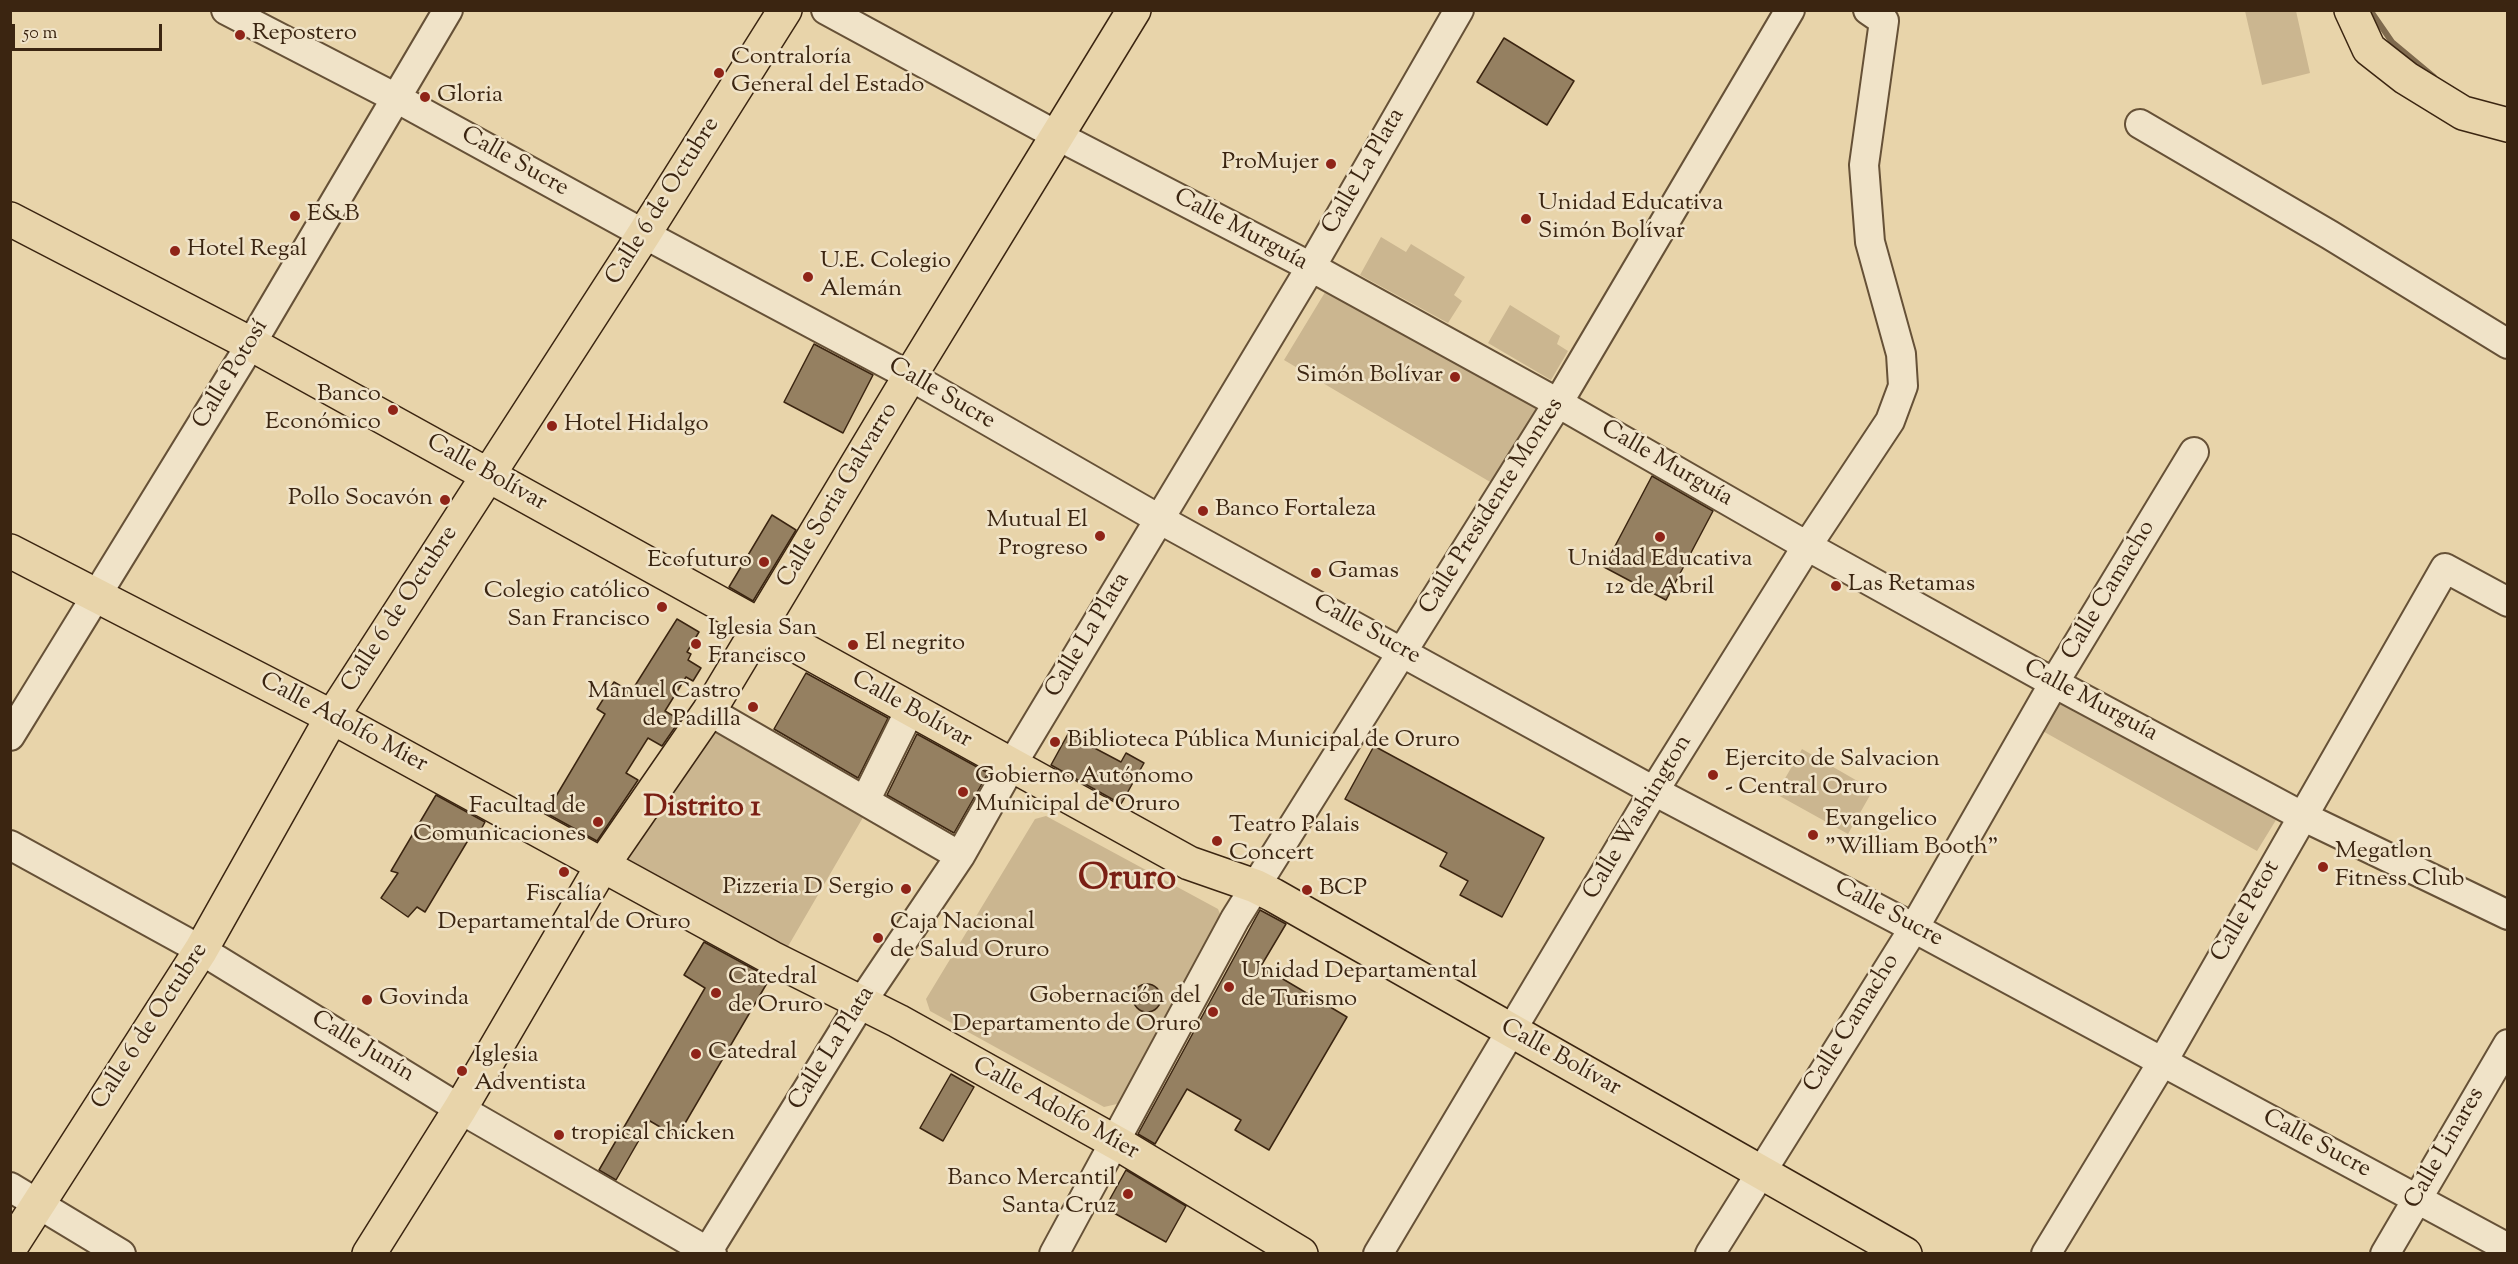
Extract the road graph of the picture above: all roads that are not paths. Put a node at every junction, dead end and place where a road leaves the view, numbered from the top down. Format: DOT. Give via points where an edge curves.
graph roads {
  1 [pos="226,10"];
  2 [pos="448,10"];
  3 [pos="785,10"];
  4 [pos="826,10"];
  5 [pos="1134,10"];
  6 [pos="1790,10"];
  7 [pos="1868,10"];
  8 [pos="2351,10"];
  9 [pos="1455,12"];
  10 [pos="398,99"];
  11 [pos="2140,124"];
  12 [pos="2508,125"];
  13 [pos="1056,135"];
  14 [pos="10,219"];
  15 [pos="644,234"];
  16 [pos="1311,267"];
  17 [pos="251,344"];
  18 [pos="2508,344"];
  19 [pos="910,376"];
  20 [pos="1558,403"];
  21 [pos="2194,452"];
  22 [pos="489,476"];
  23 [pos="1159,519"];
  24 [pos="1807,546"];
  25 [pos="10,551"];
  26 [pos="98,595"];
  27 [pos="2508,603"];
  28 [pos="760,628"];
  29 [pos="1403,651"];
  30 [pos="2054,683"];
  31 [pos="910,710"];
  32 [pos="710,711"];
  33 [pos="332,717"];
  34 [pos="10,736"];
  35 [pos="1011,766"];
  36 [pos="1654,791"];
  37 [pos="866,801"];
  38 [pos="2302,816"];
  39 [pos="10,845"];
  40 [pos="960,856"];
  41 [pos="602,866"];
  42 [pos="1255,886"];
  43 [pos="2508,915"];
  44 [pos="1914,928"];
  45 [pos="201,950"];
  46 [pos="861,1003"];
  47 [pos="1509,1031"];
  48 [pos="2508,1044"];
  49 [pos="2163,1061"];
  50 [pos="460,1108"];
  51 [pos="1113,1141"];
  52 [pos="1761,1172"];
  53 [pos="24,1195"];
  54 [pos="2416,1199"];
  55 [pos="10,1248"];
  56 [pos="2508,1248"];
  57 [pos="708,1253"];
  58 [pos="122,1254"];
  59 [pos="369,1254"];
  60 [pos="1054,1254"];
  61 [pos="1301,1254"];
  62 [pos="1378,1254"];
  63 [pos="1710,1254"];
  64 [pos="1905,1254"];
  65 [pos="2046,1254"];
  66 [pos="2385,1254"];
  1 -- 10 [label="street, Calle Sucre"];
  2 -- 10 [label="street, Calle Potosí"];
  3 -- 15 [label="main road, Calle 6 de Octubre"];
  4 -- 13 [label="street, Calle Murguía"];
  5 -- 13 [label="main road, Calle Soria Galvarro"];
  6 -- 20 [label="street, Calle Presidente Montes"];
  7 -- 24 [label="street, Calle Washington" via="1884,21 1864,165 1870,242 1901,354 1903,386 1890,421"];
  8 -- 12 [label="main road" via="2369,49 2406,78 2463,113"];
  9 -- 16 [label="street, Calle La Plata"];
  10 -- 15 [label="street, Calle Sucre"];
  10 -- 17 [label="street, Calle Potosí"];
  11 -- 18 [label="street"];
  13 -- 16 [label="street, Calle Murguía"];
  13 -- 19 [label="main road, Calle Soria Galvarro"];
  14 -- 17 [label="main road, Calle Bolívar"];
  15 -- 19 [label="street, Calle Sucre"];
  15 -- 22 [label="main road, Calle 6 de Octubre"];
  16 -- 20 [label="street, Calle Murguía"];
  16 -- 23 [label="street, Calle La Plata"];
  17 -- 22 [label="main road, Calle Bolívar"];
  17 -- 26 [label="street, Calle Potosí"];
  19 -- 23 [label="street, Calle Sucre"];
  19 -- 28 [label="main road, Calle Soria Galvarro"];
  20 -- 24 [label="street, Calle Murguía"];
  20 -- 29 [label="street, Calle Presidente Montes"];
  21 -- 30 [label="street, Calle Camacho"];
  22 -- 28 [label="main road, Calle Bolívar"];
  22 -- 33 [label="main road, Calle 6 de Octubre"];
  23 -- 29 [label="street, Calle Sucre"];
  23 -- 35 [label="street, Calle La Plata"];
  24 -- 30 [label="street, Calle Murguía"];
  24 -- 36 [label="street, Calle Washington"];
  25 -- 26 [label="main road, Calle Adolfo Mier"];
  26 -- 33 [label="main road, Calle Adolfo Mier"];
  26 -- 34 [label="street, Calle Potosí"];
  27 -- 38 [label="street, Calle Petot" via="2445,568"];
  28 -- 31 [label="main road, Calle Bolívar"];
  28 -- 32 [label="main road, Calle Soria Galvarro"];
  29 -- 36 [label="street, Calle Sucre"];
  29 -- 42 [label="street, Calle Presidente Montes"];
  30 -- 38 [label="street, Calle Murguía"];
  30 -- 44 [label="street, Calle Camacho"];
  31 -- 35 [label="main road, Calle Bolívar"];
  31 -- 37 [label="street"];
  32 -- 37 [label="street"];
  32 -- 41 [label="main road, Calle Soria Galvarro"];
  33 -- 41 [label="main road, Calle Adolfo Mier"];
  33 -- 45 [label="main road, Calle 6 de Octubre"];
  35 -- 40 [label="street, Calle La Plata"];
  35 -- 42 [label="main road, Calle Bolívar" via="1189,863"];
  36 -- 44 [label="street, Calle Sucre"];
  36 -- 47 [label="street, Calle Washington"];
  37 -- 40 [label="street"];
  38 -- 43 [label="street, Calle Murguía"];
  38 -- 49 [label="street, Calle Petot"];
  39 -- 45 [label="street, Calle Junín"];
  40 -- 46 [label="street, Calle La Plata"];
  41 -- 46 [label="main road, Calle Adolfo Mier"];
  41 -- 50 [label="main road, Calle Soria Galvarro"];
  42 -- 47 [label="main road, Calle Bolívar"];
  42 -- 51 [label="street, Calle Presidente Montes"];
  44 -- 49 [label="street, Calle Sucre"];
  44 -- 52 [label="street, Calle Camacho"];
  45 -- 50 [label="street, Calle Junín"];
  45 -- 53 [label="main road, Calle 6 de Octubre"];
  46 -- 51 [label="main road, Calle Adolfo Mier"];
  46 -- 57 [label="street, Calle La Plata"];
  47 -- 52 [label="main road, Calle Bolívar"];
  47 -- 62 [label="street, Calle Washington"];
  48 -- 54 [label="street, Calle Linares"];
  49 -- 54 [label="street, Calle Sucre"];
  49 -- 65 [label="street, Calle Petot"];
  50 -- 57 [label="street, Calle Junín"];
  50 -- 59 [label="main road, Calle Soria Galvarro"];
  51 -- 60 [label="street, Calle Presidente Montes"];
  51 -- 61 [label="main road, Calle Adolfo Mier"];
  52 -- 63 [label="street, Calle Camacho"];
  52 -- 64 [label="main road, Calle Bolívar"];
  53 -- 55 [label="main road, Calle 6 de Octubre"];
  53 -- 58 [label="street"];
  54 -- 56 [label="street, Calle Sucre"];
  54 -- 66 [label="street, Calle Linares"];
}
